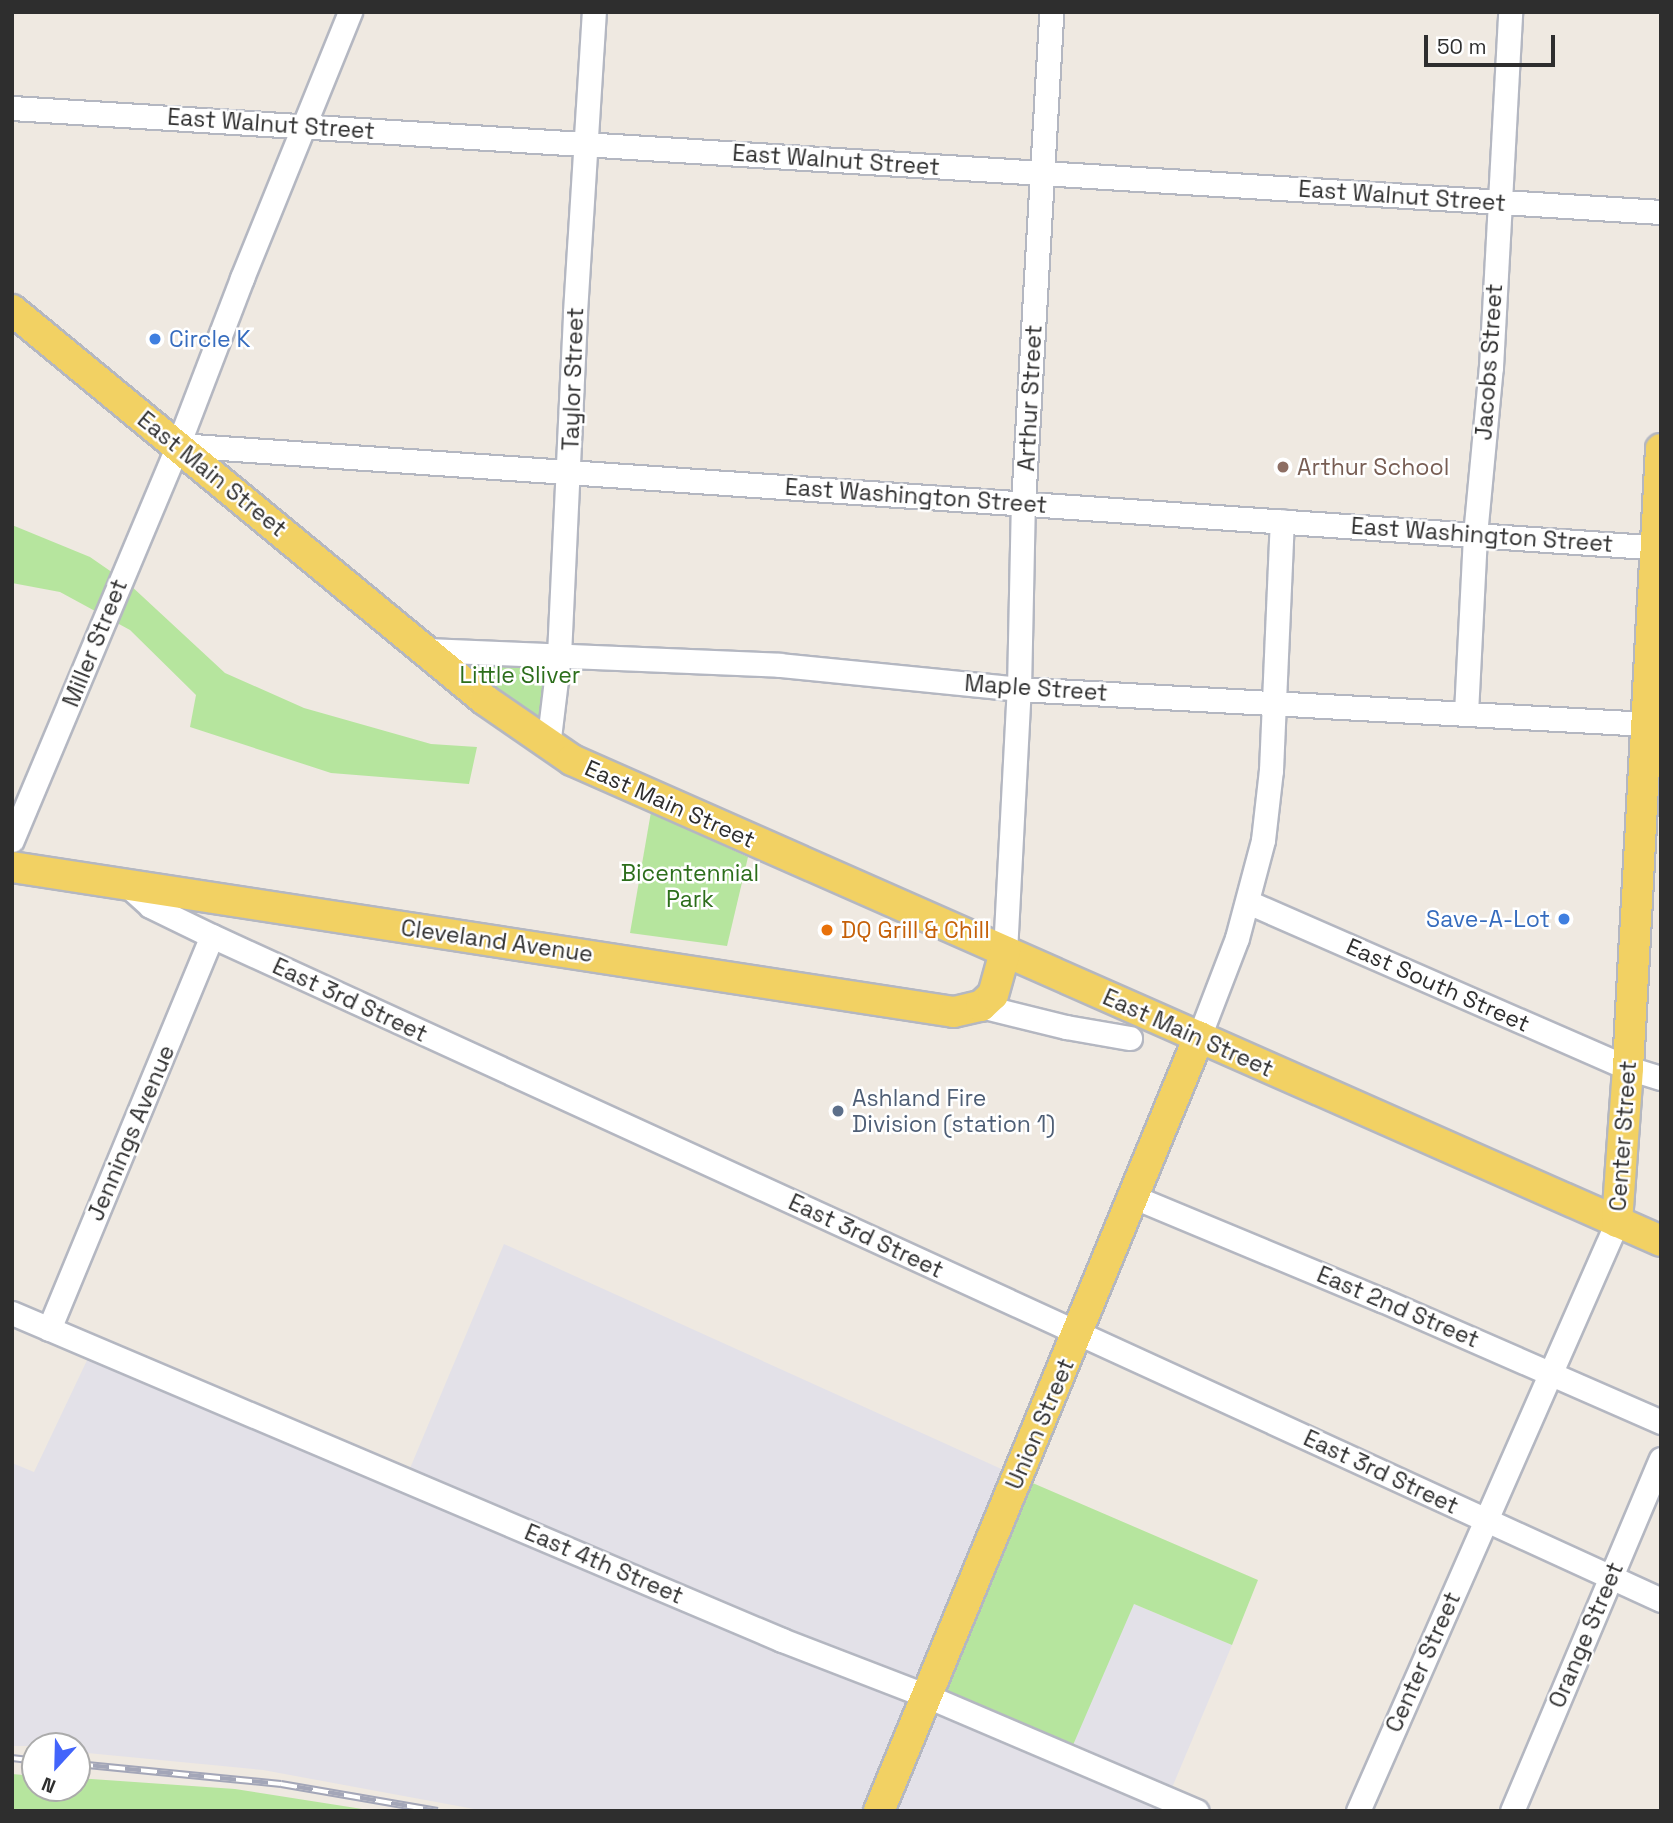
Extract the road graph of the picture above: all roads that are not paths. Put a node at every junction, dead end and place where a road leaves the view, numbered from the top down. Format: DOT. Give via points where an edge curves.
graph roads {
  1 [pos="350,12"];
  2 [pos="594,12"];
  3 [pos="1051,12"];
  4 [pos="1510,12"];
  5 [pos="12,108"];
  6 [pos="303,126"];
  7 [pos="585,144"];
  8 [pos="1042,173"];
  9 [pos="1500,202"];
  10 [pos="1661,212"];
  11 [pos="12,310"];
  12 [pos="178,445"];
  13 [pos="1661,449"];
  14 [pos="569,472"];
  15 [pos="1023,503"];
  16 [pos="1282,522"];
  17 [pos="1475,535"];
  18 [pos="1658,547"];
  19 [pos="426,650"];
  20 [pos="559,654"];
  21 [pos="1019,689"];
  22 [pos="1275,702"];
  23 [pos="1466,713"];
  24 [pos="1647,724"];
  25 [pos="548,746"];
  26 [pos="12,840"];
  27 [pos="12,867"];
  28 [pos="127,886"];
  29 [pos="1248,902"];
  30 [pos="212,936"];
  31 [pos="1005,952"];
  32 [pos="981,1006"];
  33 [pos="1199,1037"];
  34 [pos="1130,1038"];
  35 [pos="1629,1068"];
  36 [pos="1661,1078"];
  37 [pos="1134,1196"];
  38 [pos="1617,1222"];
  39 [pos="1661,1241"];
  40 [pos="12,1313"];
  41 [pos="49,1329"];
  42 [pos="1078,1334"];
  43 [pos="1553,1374"];
  44 [pos="1661,1422"];
  45 [pos="1661,1459"];
  46 [pos="1487,1521"];
  47 [pos="1610,1579"];
  48 [pos="1661,1600"];
  49 [pos="927,1696"];
  50 [pos="879,1811"];
  51 [pos="1197,1811"];
  52 [pos="1358,1811"];
  53 [pos="1512,1811"];
  1 -- 6 [label="street, Miller Street"];
  2 -- 7 [label="street, Taylor Street"];
  3 -- 8 [label="street, Arthur Street"];
  4 -- 9 [label="street, Jacobs Street"];
  5 -- 6 [label="street, East Walnut Street"];
  6 -- 7 [label="street, East Walnut Street"];
  6 -- 12 [label="street, Miller Street"];
  7 -- 8 [label="street, East Walnut Street"];
  7 -- 14 [label="street, Taylor Street"];
  8 -- 9 [label="street, East Walnut Street"];
  8 -- 15 [label="street, Arthur Street"];
  9 -- 10 [label="street, East Walnut Street"];
  9 -- 17 [label="street, Jacobs Street"];
  11 -- 12 [label="main road, East Main Street"];
  12 -- 14 [label="street, East Washington Street"];
  12 -- 19 [label="main road, East Main Street"];
  12 -- 26 [label="street, Miller Street"];
  13 -- 18 [label="main road, Center Street"];
  14 -- 15 [label="street, East Washington Street"];
  14 -- 20 [label="street, Taylor Street"];
  15 -- 16 [label="street, East Washington Street"];
  15 -- 21 [label="street, Arthur Street"];
  16 -- 17 [label="street, East Washington Street"];
  16 -- 22 [label="street"];
  17 -- 18 [label="street, East Washington Street"];
  17 -- 23 [label="street, Jacobs Street"];
  18 -- 24 [label="main road, Center Street"];
  19 -- 20 [label="street, Maple Street"];
  19 -- 25 [label="main road, East Main Street"];
  20 -- 21 [label="street, Maple Street" via="780,666"];
  20 -- 25 [label="street, Taylor Street"];
  21 -- 22 [label="street, Maple Street"];
  21 -- 31 [label="street, Arthur Street"];
  22 -- 23 [label="street, Maple Street"];
  22 -- 29 [label="street" via="1264,827"];
  23 -- 24 [label="street, Maple Street"];
  24 -- 35 [label="main road, Center Street"];
  25 -- 31 [label="main road, East Main Street" via="614,781"];
  27 -- 28 [label="main road, Cleveland Avenue"];
  28 -- 30 [label="street, East 3rd Street" via="150,906"];
  28 -- 32 [label="main road, Cleveland Avenue" via="954,1012"];
  29 -- 33 [label="street"];
  29 -- 35 [label="street, East South Street"];
  30 -- 41 [label="street, Jennings Avenue"];
  30 -- 42 [label="street, East 3rd Street"];
  31 -- 32 [label="main road" via="993,995"];
  31 -- 33 [label="main road, East Main Street"];
  32 -- 34 [label="street, Cleveland Avenue"];
  33 -- 37 [label="main road, Union Street"];
  33 -- 38 [label="main road, East Main Street"];
  35 -- 36 [label="street, East South Street"];
  35 -- 38 [label="main road, Center Street"];
  37 -- 42 [label="main road, Union Street"];
  37 -- 43 [label="street, East 2nd Street"];
  38 -- 39 [label="main road, East Main Street"];
  38 -- 43 [label="street, Center Street"];
  40 -- 41 [label="street, East 4th Street"];
  41 -- 49 [label="street, East 4th Street" via="782,1640"];
  42 -- 46 [label="street, East 3rd Street"];
  42 -- 49 [label="main road, Union Street"];
  43 -- 44 [label="street, East 2nd Street"];
  43 -- 46 [label="street, Center Street"];
  45 -- 47 [label="street, Orange Street"];
  46 -- 47 [label="street, East 3rd Street"];
  46 -- 52 [label="street, Center Street"];
  47 -- 48 [label="street, East 3rd Street"];
  47 -- 53 [label="street, Orange Street"];
  49 -- 50 [label="main road, Union Street"];
  49 -- 51 [label="street, East 4th Street"];
}
